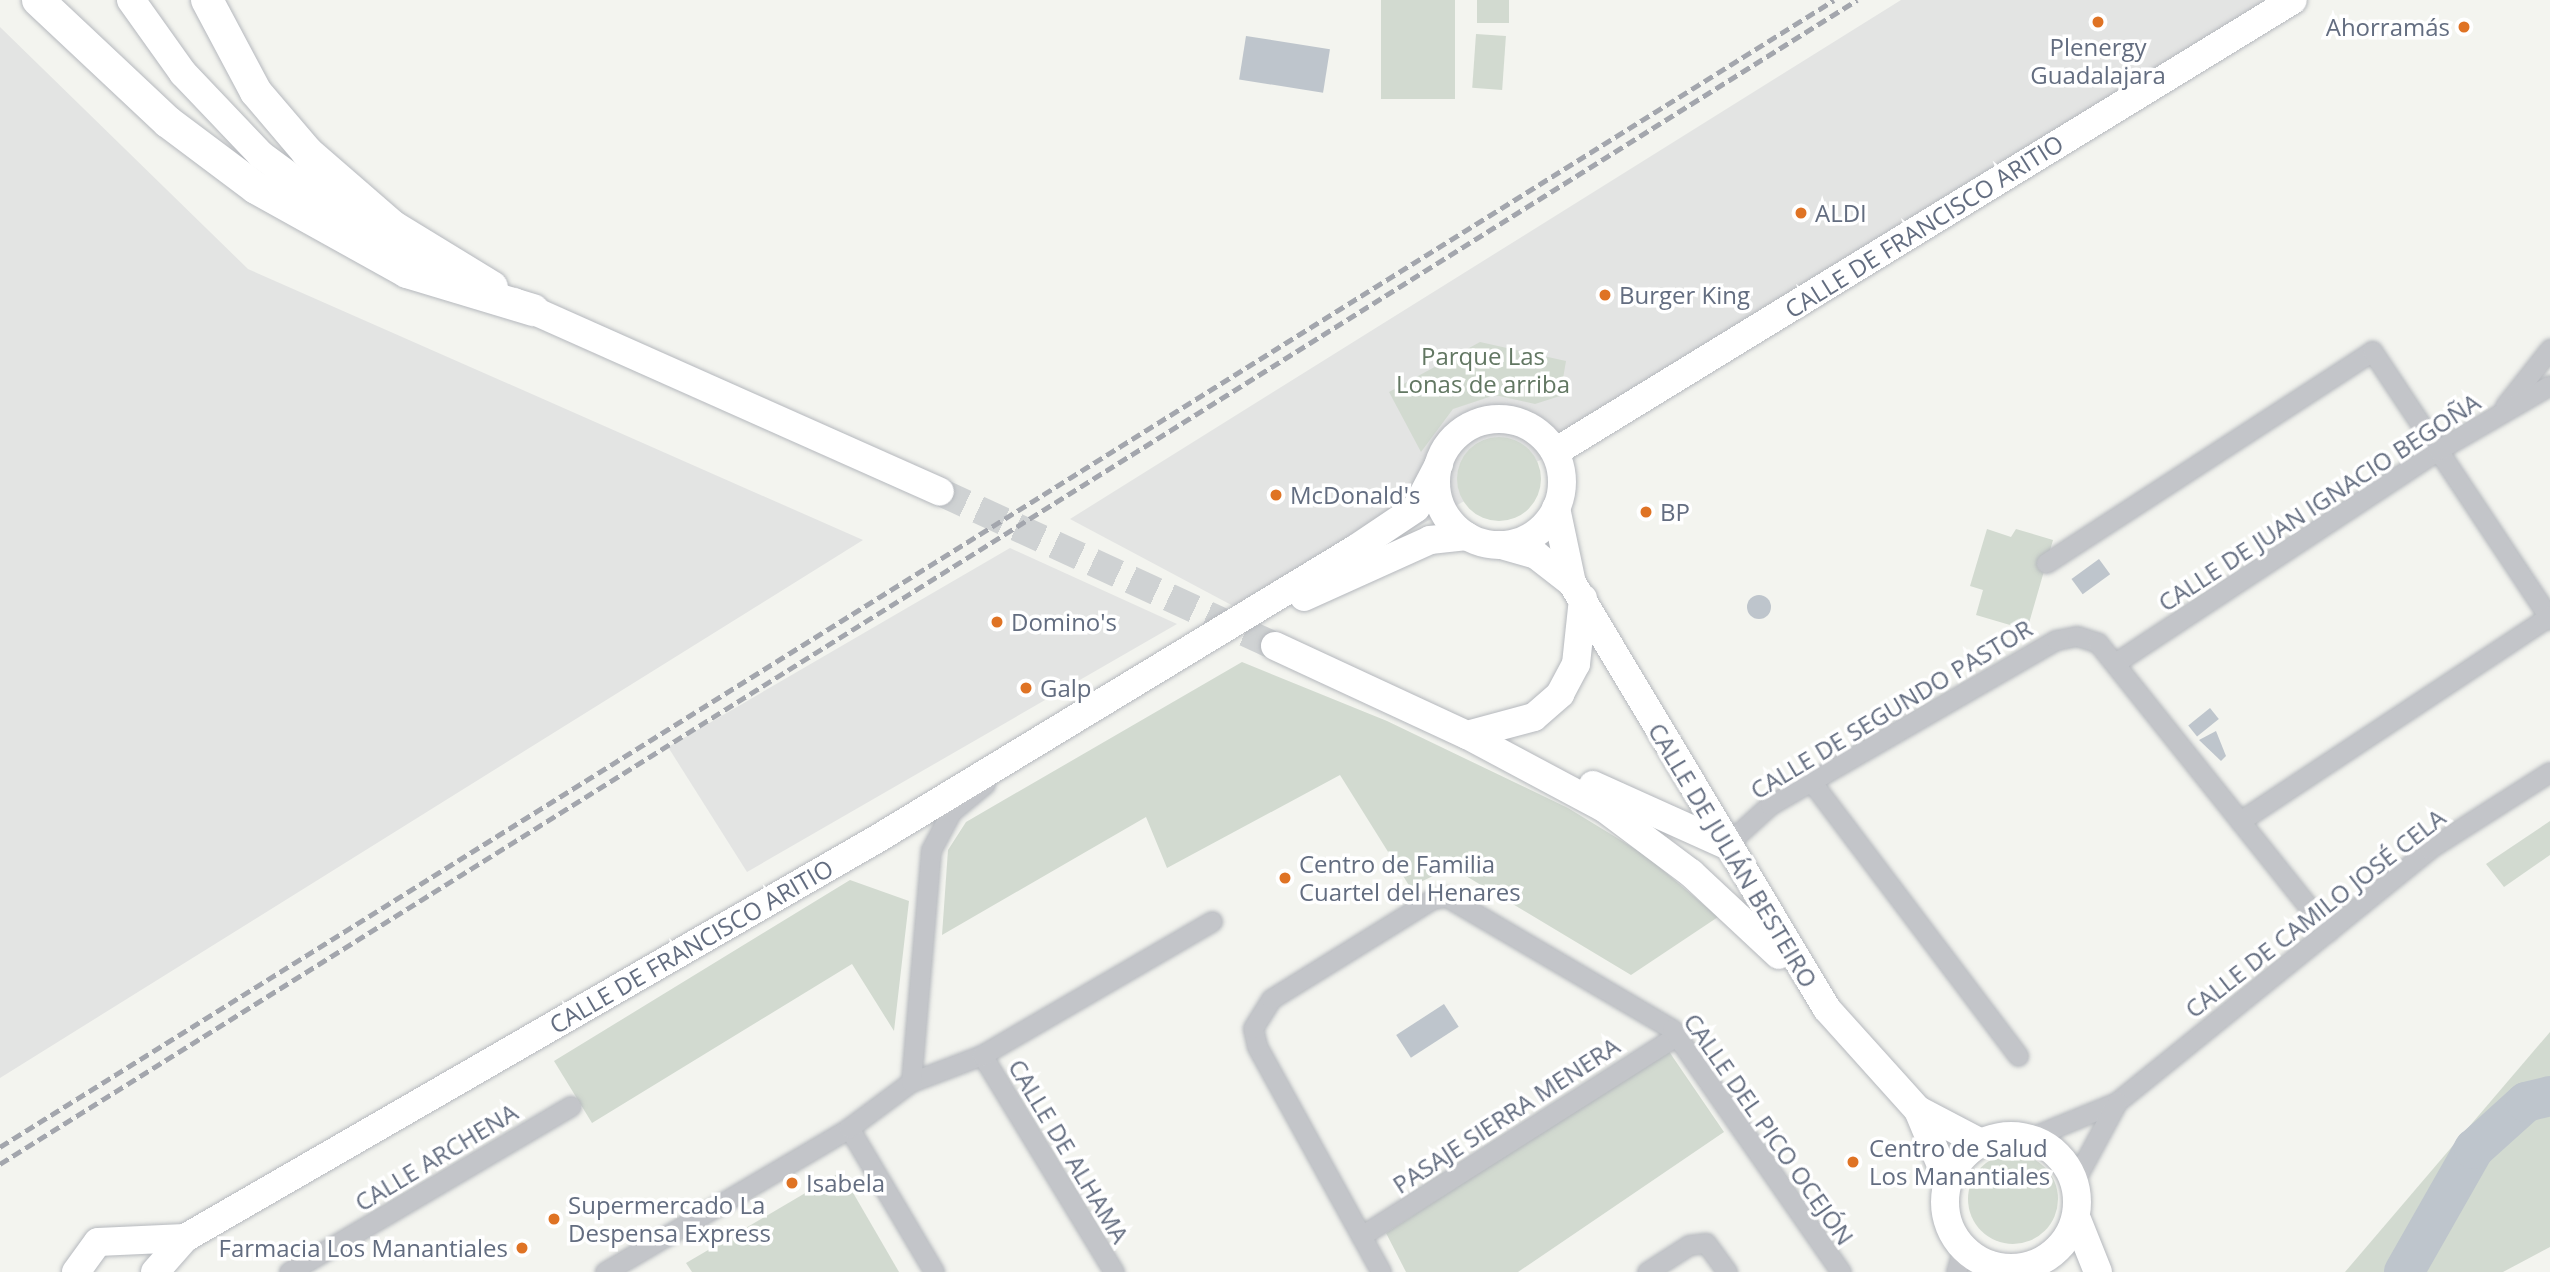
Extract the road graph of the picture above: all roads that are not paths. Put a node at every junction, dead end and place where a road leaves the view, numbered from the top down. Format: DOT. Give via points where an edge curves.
graph roads {
  1 [pos="38,0"];
  2 [pos="131,0"];
  3 [pos="207,0"];
  4 [pos="2293,0"];
  5 [pos="533,310"];
  6 [pos="2550,349"];
  7 [pos="2550,385"];
  8 [pos="2498,415"];
  9 [pos="2438,450"];
  10 [pos="1555,452"];
  11 [pos="1439,464"];
  12 [pos="940,492"];
  13 [pos="1556,508"];
  14 [pos="1467,536"];
  15 [pos="1505,546"];
  16 [pos="2046,563"];
  17 [pos="1577,590"];
  18 [pos="2550,617"];
  19 [pos="1275,646"];
  20 [pos="1194,650"];
  21 [pos="2115,663"];
  22 [pos="1468,735"];
  23 [pos="1003,762"];
  24 [pos="2550,772"];
  25 [pos="1814,785"];
  26 [pos="2240,821"];
  27 [pos="1726,845"];
  28 [pos="1212,921"];
  29 [pos="2328,931"];
  30 [pos="1804,979"];
  31 [pos="1676,1036"];
  32 [pos="982,1055"];
  33 [pos="2018,1056"];
  34 [pos="911,1082"];
  35 [pos="2117,1102"];
  36 [pos="571,1106"];
  37 [pos="1918,1110"];
  38 [pos="849,1128"];
  39 [pos="2029,1138"];
  40 [pos="1981,1143"];
  41 [pos="1948,1182"];
  42 [pos="2074,1182"];
  43 [pos="2076,1217"];
  44 [pos="1361,1236"];
  45 [pos="185,1238"];
  46 [pos="121,1240"];
  47 [pos="1960,1260"];
  48 [pos="2044,1268"];
  49 [pos="2002,1270"];
  50 [pos="77,1271"];
  51 [pos="152,1272"];
  52 [pos="289,1272"];
  53 [pos="605,1272"];
  54 [pos="934,1272"];
  55 [pos="1114,1272"];
  56 [pos="1381,1272"];
  57 [pos="1647,1272"];
  58 [pos="1727,1272"];
  59 [pos="1840,1272"];
  60 [pos="2098,1272"];
  1 -- 5 [label="main road" via="168,122 267,195 407,272"];
  2 -- 5 [label="main road" via="207,101 287,178 388,242"];
  3 -- 5 [label="main road" via="256,93 350,194 442,259"];
  4 -- 10 [label="main road, CALLE DE FRANCISCO ARITIO"];
  5 -- 12 [label="main road"];
  6 -- 8 [label="street"];
  7 -- 8 [label="street, CALLE DE JUAN IGNACIO BEGOÑA"];
  8 -- 9 [label="street, CALLE DE JUAN IGNACIO BEGOÑA"];
  9 -- 16 [label="street" via="2372,351"];
  9 -- 18 [label="street"];
  9 -- 21 [label="street, CALLE DE JUAN IGNACIO BEGOÑA"];
  10 -- 11 [label="main road" via="1517,421 1493,419 1450,442"];
  10 -- 13 [label="main road" via="1562,474"];
  11 -- 14 [label="main road" via="1440,505"];
  11 -- 20 [label="main road, CALLE DE FRANCISCO ARITIO" via="1427,491 1404,517"];
  13 -- 15 [label="main road" via="1541,531"];
  13 -- 17 [label="main road, CALLE DE JULIÁN BESTEIRO"];
  14 -- 15 [label="main road"];
  14 -- 20 [label="main road, CALLE DE FRANCISCO ARITIO" via="1405,550"];
  15 -- 17 [label="main road, CALLE DE JULIÁN BESTEIRO" via="1536,555"];
  17 -- 22 [label="main road" via="1576,664 1560,694 1534,717"];
  17 -- 27 [label="main road, CALLE DE JULIÁN BESTEIRO"];
  18 -- 26 [label="street"];
  19 -- 22 [label="main road"];
  20 -- 23 [label="main road, CALLE DE FRANCISCO ARITIO"];
  21 -- 25 [label="street, CALLE DE SEGUNDO PASTOR" via="2098,643 2056,640"];
  21 -- 26 [label="street, CALLE DE SEGUNDO PASTOR"];
  22 -- 27 [label="main road" via="1516,749"];
  22 -- 30 [label="main road" via="1642,835"];
  23 -- 34 [label="street" via="951,812 931,850"];
  23 -- 45 [label="main road, CALLE DE FRANCISCO ARITIO"];
  24 -- 29 [label="street, CALLE DE CAMILO JOSÉ CELA" via="2429,849"];
  25 -- 27 [label="street, CALLE DE SEGUNDO PASTOR" via="1770,805"];
  25 -- 33 [label="street"];
  26 -- 29 [label="street, CALLE DE SEGUNDO PASTOR"];
  27 -- 30 [label="main road, CALLE DE JULIÁN BESTEIRO"];
  28 -- 32 [label="street"];
  29 -- 35 [label="street, CALLE DE CAMILO JOSÉ CELA"];
  30 -- 37 [label="main road, CALLE DE JULIÁN BESTEIRO"];
  31 -- 44 [label="street, PASAJE SIERRA MENERA"];
  31 -- 44 [label="street, CALLE DEL PICO OCEJÓN" via="1654,1016 1447,897 1432,898 1271,999 1259,1012 1255,1041"];
  31 -- 59 [label="street, CALLE DEL PICO OCEJÓN"];
  32 -- 34 [label="street"];
  32 -- 55 [label="street, CALLE DE ALHAMA"];
  34 -- 38 [label="street"];
  35 -- 39 [label="street, CALLE DE CAMILO JOSÉ CELA"];
  35 -- 42 [label="street, CALLE DE CAMILO JOSÉ CELA"];
  36 -- 52 [label="street, CALLE ARCHENA"];
  37 -- 40 [label="main road, CALLE DE JULIÁN BESTEIRO"];
  37 -- 41 [label="main road, CALLE DE JULIÁN BESTEIRO"];
  38 -- 53 [label="street"];
  38 -- 54 [label="street"];
  39 -- 40 [label="main road"];
  39 -- 42 [label="main road" via="2048,1147"];
  40 -- 41 [label="main road"];
  41 -- 47 [label="main road" via="1948,1224"];
  42 -- 43 [label="main road"];
  43 -- 48 [label="main road"];
  43 -- 60 [label="main road"];
  44 -- 56 [label="street, CALLE DEL PICO OCEJÓN"];
  45 -- 46 [label="main road, CALLE DE FRANCISCO ARITIO"];
  45 -- 51 [label="main road, CALLE DE FRANCISCO ARITIO"];
  46 -- 50 [label="main road, CALLE DE FRANCISCO ARITIO" via="88,1249"];
  46 -- 51 [label="main road, CALLE DE FRANCISCO ARITIO" via="139,1249"];
  47 -- 49 [label="main road"];
  48 -- 49 [label="main road"];
  57 -- 58 [label="street" via="1689,1245 1706,1243"];
}
